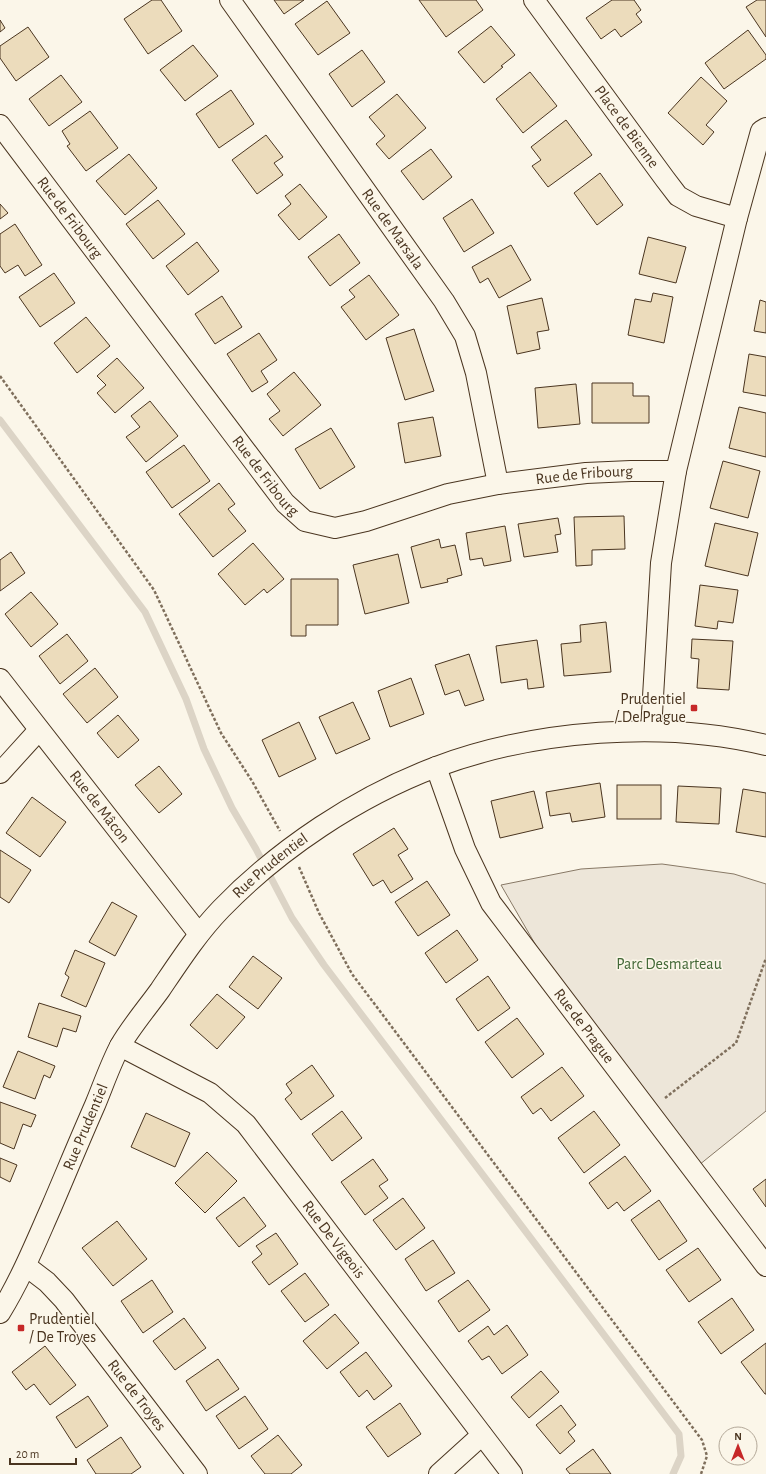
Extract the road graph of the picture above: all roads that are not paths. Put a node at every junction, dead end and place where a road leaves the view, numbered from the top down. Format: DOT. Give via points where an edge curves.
graph roads {
  1 [pos="230,0"];
  2 [pos="539,2"];
  3 [pos="0,125"];
  4 [pos="766,128"];
  5 [pos="737,218"];
  6 [pos="676,471"];
  7 [pos="498,484"];
  8 [pos="0,678"];
  9 [pos="39,730"];
  10 [pos="651,730"];
  11 [pos="766,745"];
  12 [pos="436,767"];
  13 [pos="0,773"];
  14 [pos="199,934"];
  15 [pos="120,1046"];
  16 [pos="26,1266"];
  17 [pos="766,1266"];
  18 [pos="0,1313"];
  19 [pos="482,1435"];
  20 [pos="197,1474"];
  21 [pos="439,1474"];
  22 [pos="512,1474"];
  1 -- 7 [label="street, Rue de Marsala" via="444,301 465,336 476,373"];
  2 -- 5 [label="street, Place de Bienne" via="678,196 696,206"];
  3 -- 7 [label="street, Rue de Fribourg" via="275,491 305,521 335,528 366,521 448,494"];
  4 -- 5 [label="street" via="761,131"];
  5 -- 6 [label="street"];
  6 -- 7 [label="street, Rue de Fribourg" via="586,473"];
  6 -- 10 [label="street" via="661,562"];
  8 -- 9 [label="street, Rue de Mâcon"];
  9 -- 13 [label="street"];
  9 -- 14 [label="street, Rue de Mâcon"];
  10 -- 11 [label="street, Rue Prudentiel" via="700,734"];
  10 -- 12 [label="street, Rue Prudentiel" via="601,732 547,739 491,750"];
  12 -- 14 [label="street, Rue Prudentiel" via="383,791 330,820 290,848 245,886"];
  12 -- 17 [label="street, Rue de Prague" via="465,849 492,903"];
  14 -- 15 [label="street, Rue Prudentiel"];
  15 -- 16 [label="street, Rue Prudentiel"];
  15 -- 19 [label="street, Rue De Vigeois" via="210,1093 246,1124"];
  16 -- 18 [label="street, Rue Prudentiel"];
  16 -- 20 [label="street, Rue de Troyes" via="47,1282 64,1300"];
  19 -- 21 [label="street"];
  19 -- 22 [label="street, Rue De Vigeois"];
}
